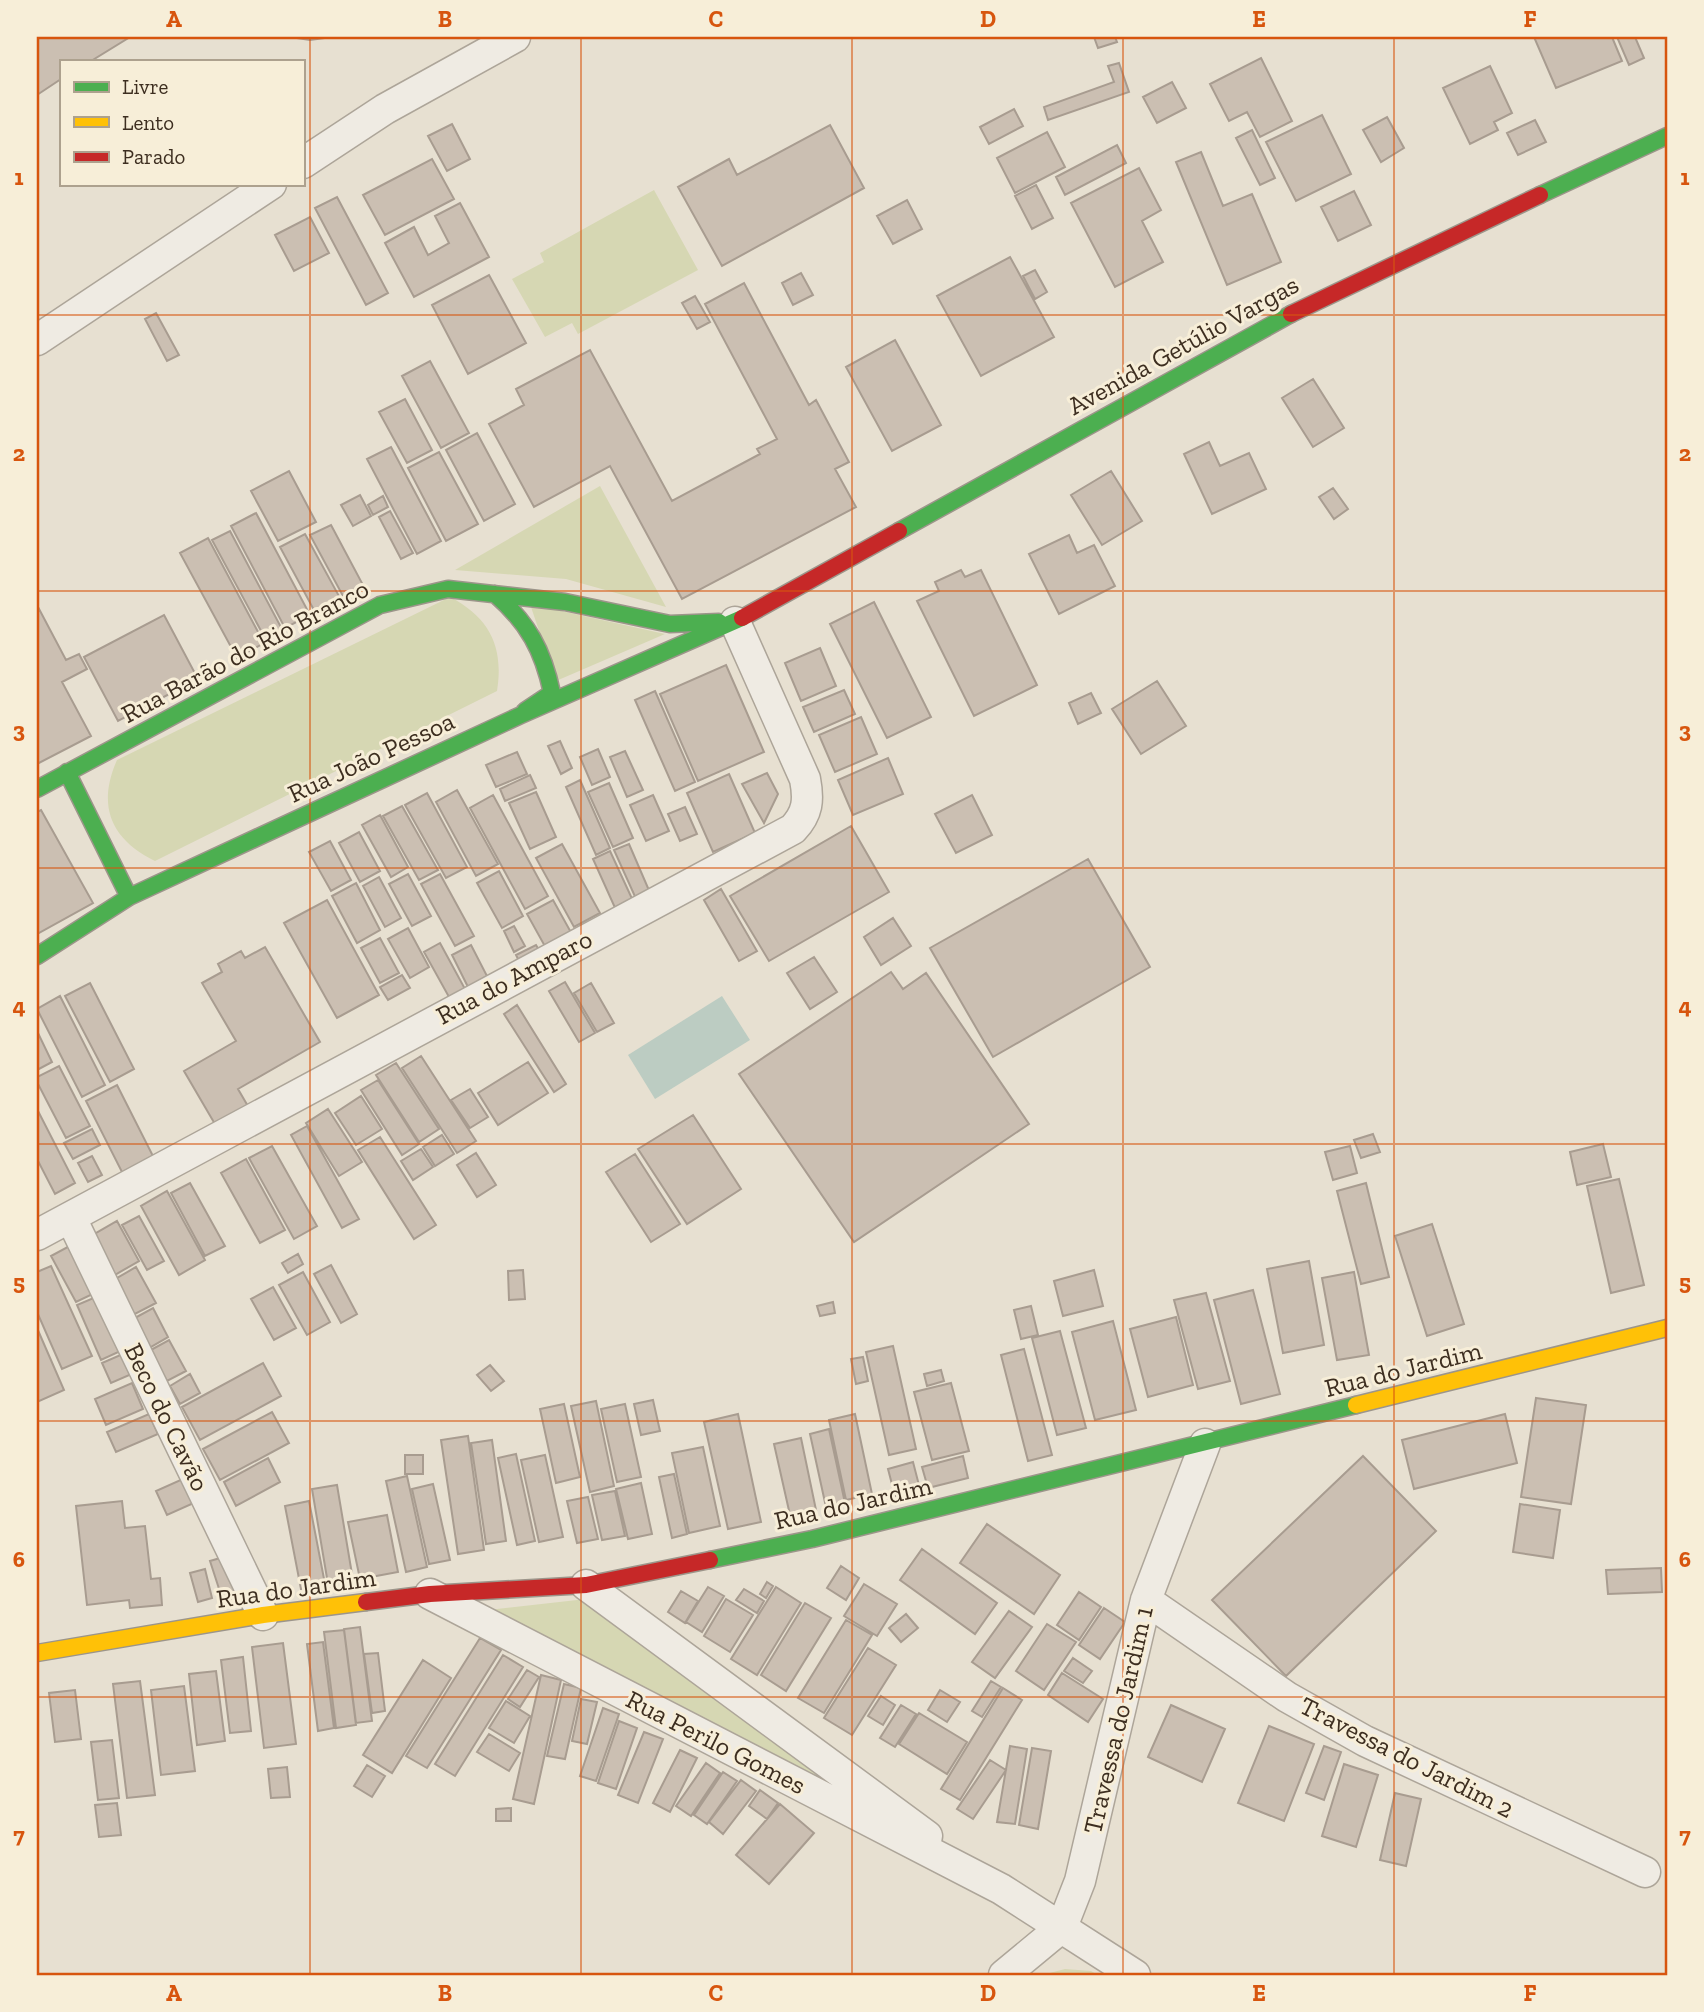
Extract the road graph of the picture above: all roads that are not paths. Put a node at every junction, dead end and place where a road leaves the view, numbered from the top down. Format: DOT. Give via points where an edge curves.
graph roads {
  1 [pos="515,37"];
  2 [pos="1667,136"];
  3 [pos="304,162"];
  4 [pos="268,186"];
  5 [pos="37,340"];
  6 [pos="495,594"];
  7 [pos="735,622"];
  8 [pos="521,715"];
  9 [pos="67,772"];
  10 [pos="37,789"];
  11 [pos="129,897"];
  12 [pos="37,956"];
  13 [pos="71,1218"];
  14 [pos="37,1236"];
  15 [pos="1667,1328"];
  16 [pos="1205,1444"];
  17 [pos="586,1585"];
  18 [pos="430,1594"];
  19 [pos="1146,1600"];
  20 [pos="263,1615"];
  21 [pos="37,1653"];
  22 [pos="1645,1872"];
  23 [pos="1002,1889"];
  24 [pos="1062,1927"];
  25 [pos="1004,1975"];
  26 [pos="1135,1975"];
  1 -- 3 [label="street" via="385,109"];
  2 -- 7 [label="main road, Avenida Getúlio Vargas" via="1310,303"];
  4 -- 5 [label="street"];
  6 -- 7 [label="main road, Rua Barão do Rio Branco" via="565,602 670,624"];
  6 -- 8 [label="main road" via="525,620 544,654 552,692"];
  6 -- 9 [label="main road, Rua Barão do Rio Branco" via="448,589 380,605"];
  7 -- 8 [label="main road, Rua João Pessoa"];
  7 -- 13 [label="street, Rua do Amparo" via="805,779 804,817 793,829"];
  8 -- 11 [label="main road, Rua João Pessoa"];
  9 -- 10 [label="main road, Rua Barão do Rio Branco"];
  9 -- 11 [label="main road"];
  11 -- 12 [label="main road, Rua João Pessoa"];
  13 -- 14 [label="street, Rua do Amparo"];
  13 -- 20 [label="street, Beco do Cavão"];
  15 -- 16 [label="main road, Rua do Jardim"];
  16 -- 17 [label="main road, Rua do Jardim" via="812,1539"];
  16 -- 19 [label="street, Travessa do Jardim 1"];
  17 -- 18 [label="main road, Rua do Jardim"];
  17 -- 23 [label="street, Rua Perilo Gomes"];
  18 -- 20 [label="main road, Rua do Jardim"];
  18 -- 23 [label="street, Rua Perilo Gomes"];
  19 -- 22 [label="street, Travessa do Jardim 2" via="1287,1697 1364,1741"];
  19 -- 24 [label="street, Travessa do Jardim 1" via="1080,1881"];
  20 -- 21 [label="main road, Rua do Jardim"];
  23 -- 24 [label="street, Rua Perilo Gomes"];
  24 -- 25 [label="street, Travessa do Jardim 1"];
  24 -- 26 [label="street, Rua Perilo Gomes"];
}
